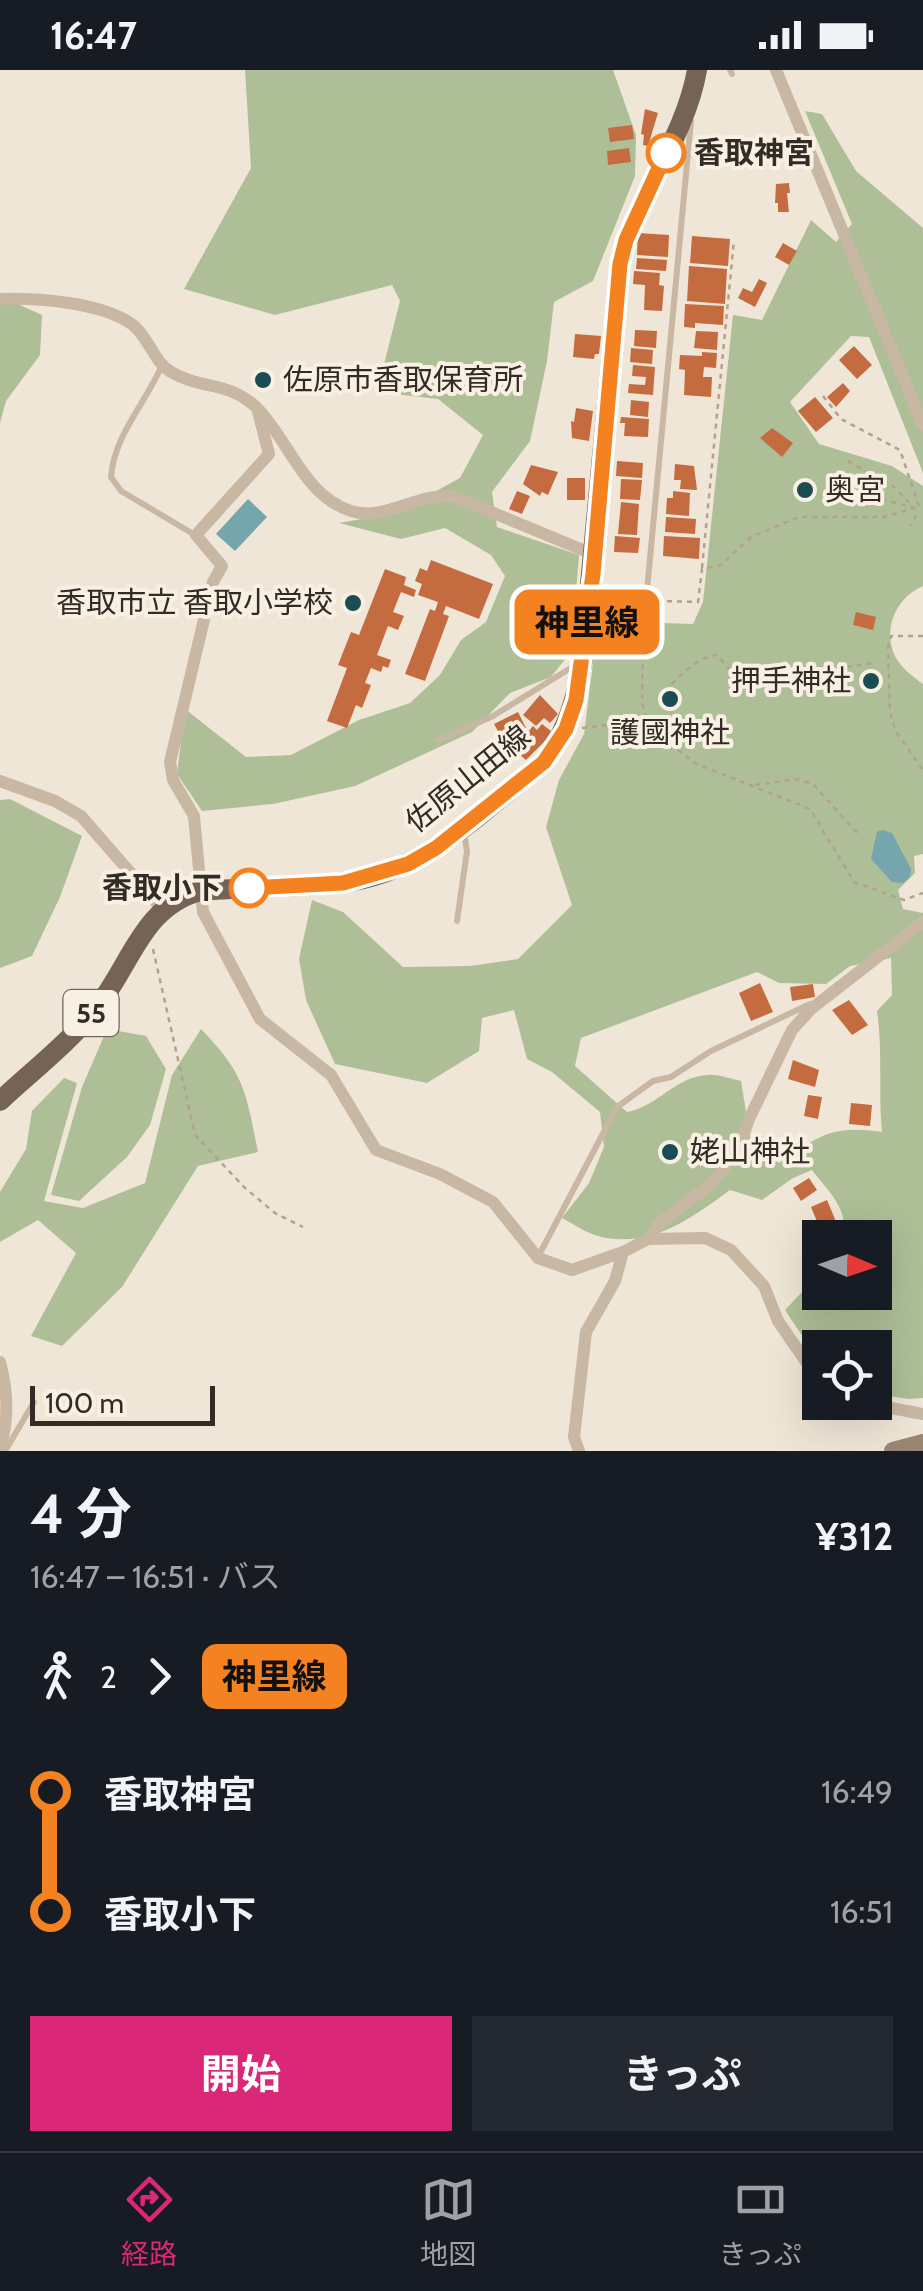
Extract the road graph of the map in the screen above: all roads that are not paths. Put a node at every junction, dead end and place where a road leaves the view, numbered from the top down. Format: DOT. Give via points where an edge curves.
graph roads {
  1 [pos="776,70"];
  2 [pos="695,79"];
  3 [pos="0,300"];
  4 [pos="162,364"];
  5 [pos="257,408"];
  6 [pos="923,426"];
  7 [pos="196,536"];
  8 [pos="595,555"];
  9 [pos="643,636"];
  10 [pos="583,659"];
  11 [pos="439,740"];
  12 [pos="0,780"];
  13 [pos="463,827"];
  14 [pos="200,891"];
  15 [pos="155,916"];
  16 [pos="458,921"];
  17 [pos="923,922"];
  18 [pos="829,995"];
  19 [pos="0,1101"];
  20 [pos="648,1239"];
  21 [pos="624,1252"];
  22 [pos="538,1258"];
  23 [pos="802,1356"];
  24 [pos="0,1362"];
  25 [pos="34,1402"];
  26 [pos="892,1408"];
  27 [pos="923,1414"];
  28 [pos="923,1443"];
  29 [pos="3,1450"];
  30 [pos="580,1451"];
  31 [pos="893,1451"];
  1 -- 6 [label="street"];
  2 -- 8 [label="main road, 佐原山田線" via="620,264"];
  2 -- 9 [label="lane"];
  3 -- 4 [label="street" via="82,305 131,324"];
  4 -- 5 [label="street" via="176,375 232,389"];
  4 -- 7 [label="lane" via="116,448 111,477 121,492"];
  5 -- 7 [label="street" via="270,454"];
  5 -- 8 [label="street" via="314,487 349,510 369,514 455,497"];
  7 -- 14 [label="street" via="222,566 170,762 194,816"];
  8 -- 10 [label="main road, 佐原山田線"];
  10 -- 11 [label="lane" via="493,716"];
  10 -- 13 [label="main road, 佐原山田線" via="566,729 544,762"];
  12 -- 15 [label="street" via="81,816"];
  13 -- 14 [label="main road, 佐原山田線" via="384,873 343,883"];
  13 -- 16 [label="lane" via="468,851"];
  14 -- 15 [label="main road, 佐原山田線"];
  14 -- 22 [label="street" via="203,912 260,1018 331,1074 376,1150 493,1202"];
  15 -- 19 [label="main road, 55" via="99,1006"];
  17 -- 18 [label="street"];
  18 -- 20 [label="street" via="792,1030 738,1151"];
  18 -- 22 [label="lane" via="711,1050 617,1107"];
  20 -- 21 [label="street"];
  20 -- 23 [label="street" via="705,1238 730,1250 764,1286"];
  21 -- 22 [label="street" via="572,1270"];
  21 -- 30 [label="street" via="586,1332 574,1437"];
  24 -- 29 [label="street" via="7,1413"];
  25 -- 29 [label="lane"];
  26 -- 27 [label="street"];
  28 -- 31 [label="main road"];
}
